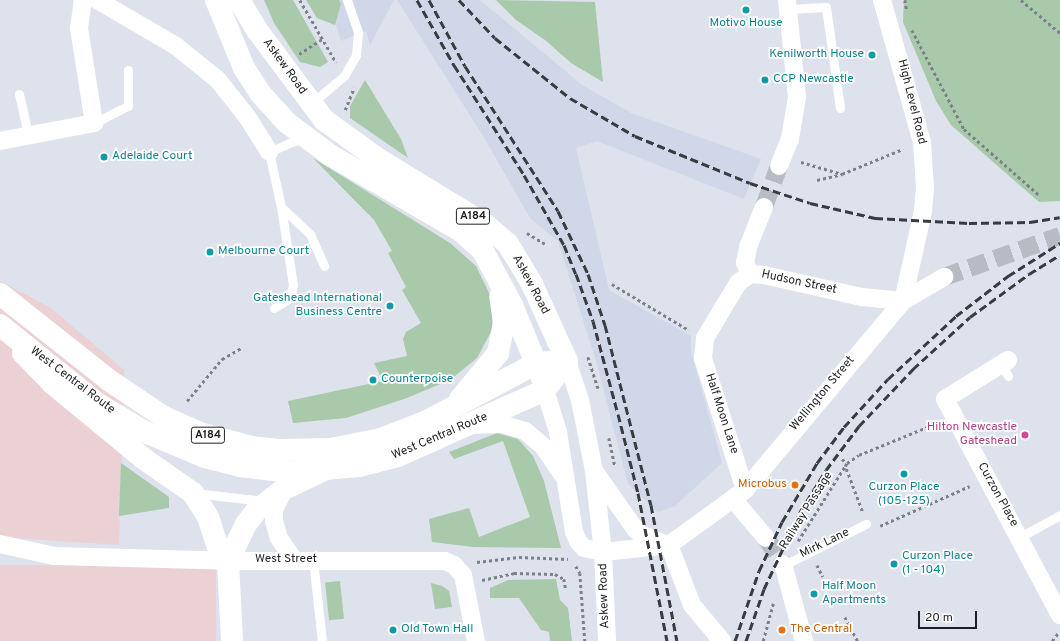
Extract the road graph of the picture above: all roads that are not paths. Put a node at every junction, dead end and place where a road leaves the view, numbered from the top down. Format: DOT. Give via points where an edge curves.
graph roads {
  1 [pos="83,0"];
  2 [pos="97,0"];
  3 [pos="216,0"];
  4 [pos="239,0"];
  5 [pos="347,0"];
  6 [pos="882,0"];
  7 [pos="787,4"];
  8 [pos="128,70"];
  9 [pos="19,94"];
  10 [pos="311,104"];
  11 [pos="840,108"];
  12 [pos="94,123"];
  13 [pos="28,134"];
  14 [pos="0,141"];
  15 [pos="310,141"];
  16 [pos="269,152"];
  17 [pos="781,161"];
  18 [pos="281,207"];
  19 [pos="764,207"];
  20 [pos="324,266"];
  21 [pos="494,268"];
  22 [pos="750,274"];
  23 [pos="944,277"];
  24 [pos="0,294"];
  25 [pos="903,301"];
  26 [pos="274,308"];
  27 [pos="0,325"];
  28 [pos="0,329"];
  29 [pos="705,338"];
  30 [pos="567,361"];
  31 [pos="538,363"];
  32 [pos="1006,366"];
  33 [pos="545,390"];
  34 [pos="451,408"];
  35 [pos="469,425"];
  36 [pos="324,470"];
  37 [pos="594,471"];
  38 [pos="564,478"];
  39 [pos="284,489"];
  40 [pos="193,493"];
  41 [pos="739,494"];
  42 [pos="267,501"];
  43 [pos="1060,516"];
  44 [pos="866,524"];
  45 [pos="1020,536"];
  46 [pos="766,538"];
  47 [pos="0,544"];
  48 [pos="668,545"];
  49 [pos="603,552"];
  50 [pos="294,560"];
  51 [pos="313,560"];
  52 [pos="228,561"];
  53 [pos="784,564"];
  54 [pos="1060,615"];
  55 [pos="607,640"];
  56 [pos="232,641"];
  57 [pos="322,641"];
  58 [pos="476,641"];
  59 [pos="722,641"];
  60 [pos="804,641"];
  1 -- 12 [label="street" via="79,28"];
  2 -- 16 [label="street" via="176,46 218,80 248,118"];
  3 -- 15 [label="main road, Askew Road / A184" via="234,49 252,82 271,106"];
  4 -- 10 [label="main road, Askew Road / A184" via="257,30"];
  5 -- 10 [label="lane" via="358,32 359,46 344,76"];
  6 -- 25 [label="street, High Level Road" via="922,142 926,188"];
  7 -- 11 [label="lane" via="826,7"];
  7 -- 17 [label="street" via="797,97 792,131"];
  8 -- 12 [label="lane" via="128,106"];
  9 -- 13 [label="lane"];
  10 -- 30 [label="main road, Askew Road / A184" via="324,120 352,142 497,233 526,272"];
  12 -- 13 [label="street"];
  13 -- 14 [label="street"];
  15 -- 16 [label="lane" via="294,141"];
  15 -- 21 [label="main road, Askew Road / A184" via="461,231 483,251"];
  16 -- 18 [label="lane"];
  18 -- 20 [label="lane" via="310,234"];
  18 -- 26 [label="lane" via="294,285 290,298"];
  19 -- 22 [label="street" via="748,247 745,263"];
  21 -- 31 [label="main road, Askew Road / A184"];
  21 -- 34 [label="main road" via="503,315 503,339 489,367"];
  22 -- 25 [label="street, Hudson Street" via="764,274 862,297"];
  22 -- 29 [label="street, Hudson Street" via="738,283"];
  23 -- 25 [label="street"];
  24 -- 34 [label="main road, West Central Route / A184" via="110,381 164,417 228,442 279,450 332,449 381,439"];
  25 -- 41 [label="street, Wellington Street"];
  27 -- 36 [label="main road, West Central Route / A184" via="98,404 168,443 204,457 240,466 288,472"];
  28 -- 40 [label="main road" via="53,384 144,459"];
  29 -- 41 [label="street, Half Moon Lane" via="703,358"];
  30 -- 31 [label="main road, A184"];
  30 -- 33 [label="main road, West Central Route / A184"];
  30 -- 37 [label="street, Askew Road / A184" via="580,400"];
  31 -- 33 [label="main road, A184"];
  31 -- 34 [label="main road, West Central Route / A184"];
  32 -- 45 [label="street, Curzon Place" via="946,399"];
  33 -- 35 [label="main road, West Central Route / A184"];
  33 -- 38 [label="street, A184" via="558,432"];
  35 -- 36 [label="main road, West Central Route / A184" via="398,456 359,466"];
  35 -- 38 [label="street" via="502,424 525,431 544,446"];
  36 -- 39 [label="main road"];
  37 -- 48 [label="street" via="635,529 642,535"];
  37 -- 49 [label="street, Askew Road / A184"];
  38 -- 49 [label="street, A184" via="578,554"];
  39 -- 42 [label="main road"];
  39 -- 50 [label="street" via="276,505 274,521 279,538"];
  40 -- 42 [label="lane"];
  40 -- 52 [label="main road" via="208,517 218,547"];
  41 -- 46 [label="street, Half Moon Lane"];
  41 -- 48 [label="street, Wellington Street"];
  42 -- 52 [label="main road" via="246,524"];
  43 -- 45 [label="lane"];
  44 -- 53 [label="lane, Mirk Lane"];
  45 -- 54 [label="street, Curzon Place"];
  47 -- 52 [label="street, West Street" via="54,556"];
  48 -- 49 [label="street"];
  48 -- 59 [label="street" via="692,605"];
  49 -- 55 [label="street, Askew Road"];
  50 -- 51 [label="street, West Street"];
  50 -- 52 [label="street, West Street"];
  51 -- 57 [label="lane"];
  51 -- 58 [label="street, West Street" via="439,560 454,565 466,581"];
  52 -- 56 [label="main road"];
  53 -- 60 [label="street"];
}
